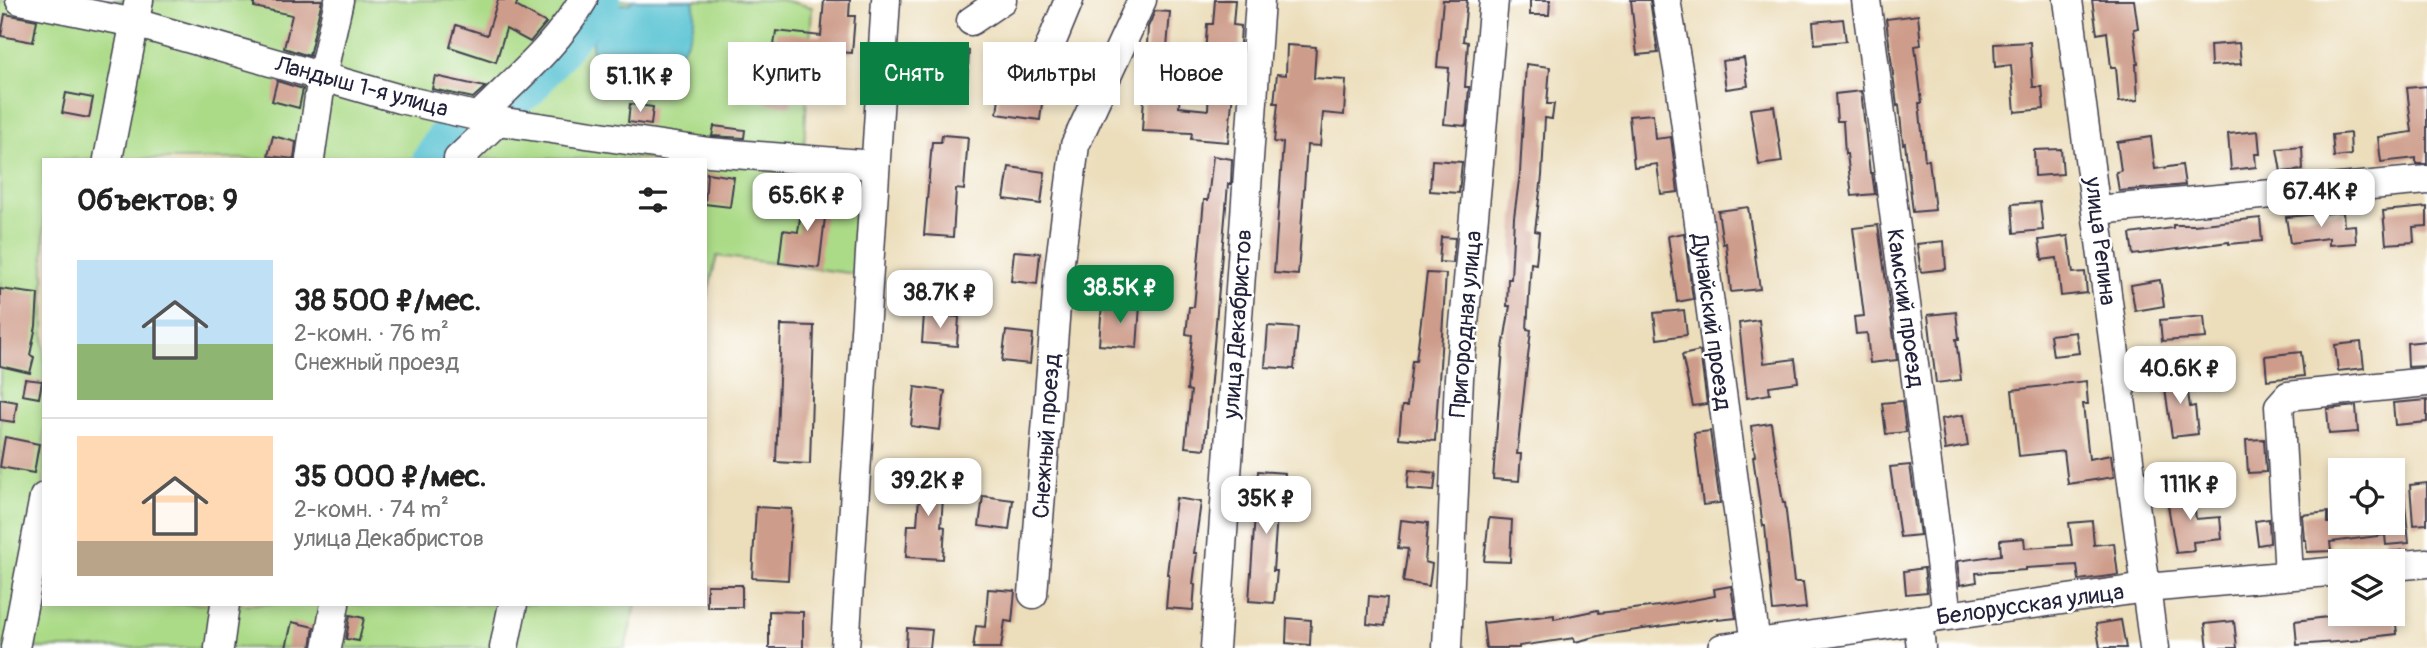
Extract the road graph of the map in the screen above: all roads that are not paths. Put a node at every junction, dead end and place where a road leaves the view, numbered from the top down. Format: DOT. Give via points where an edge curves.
graph roads {
  1 [pos="20,0"];
  2 [pos="339,0"];
  3 [pos="583,0"];
  4 [pos="886,0"];
  5 [pos="1002,0"];
  6 [pos="1069,0"];
  7 [pos="1142,0"];
  8 [pos="1259,0"];
  9 [pos="1494,0"];
  10 [pos="1666,0"];
  11 [pos="1866,0"];
  12 [pos="2068,0"];
  13 [pos="137,11"];
  14 [pos="971,21"];
  15 [pos="1052,42"];
  16 [pos="322,76"];
  17 [pos="489,119"];
  18 [pos="704,156"];
  19 [pos="108,158"];
  20 [pos="310,158"];
  21 [pos="459,158"];
  22 [pos="874,165"];
  23 [pos="2427,180"];
  24 [pos="2097,210"];
  25 [pos="2427,382"];
  26 [pos="42,506"];
  27 [pos="2427,563"];
  28 [pos="2405,565"];
  29 [pos="2328,572"];
  30 [pos="2289,575"];
  31 [pos="2146,588"];
  32 [pos="1033,594"];
  33 [pos="225,606"];
  34 [pos="335,606"];
  35 [pos="513,606"];
  36 [pos="1947,615"];
  37 [pos="1918,620"];
  38 [pos="1756,644"];
  39 [pos="15,648"];
  40 [pos="219,648"];
  41 [pos="327,648"];
  42 [pos="503,648"];
  43 [pos="845,648"];
  44 [pos="1215,648"];
  45 [pos="1447,648"];
  46 [pos="1722,648"];
  47 [pos="1921,648"];
  48 [pos="2154,648"];
  1 -- 13 [label="street, Ландыш 1-я улица"];
  2 -- 16 [label="street"];
  3 -- 17 [label="street"];
  4 -- 22 [label="street"];
  5 -- 14 [label="street"];
  6 -- 15 [label="street"];
  7 -- 32 [label="street, Снежный проезд" via="1075,145 1059,269"];
  8 -- 44 [label="street, улица Декабристов"];
  9 -- 45 [label="street, Пригородная улица" via="1459,378"];
  10 -- 38 [label="street, Дунайский проезд"];
  11 -- 36 [label="street, Камский проезд"];
  12 -- 24 [label="street, улица Репина"];
  13 -- 16 [label="street, Ландыш 1-я улица"];
  13 -- 19 [label="street"];
  16 -- 17 [label="street, Ландыш 1-я улица"];
  16 -- 20 [label="street"];
  17 -- 18 [label="street, Ландыш 1-я улица"];
  17 -- 21 [label="street"];
  18 -- 22 [label="street, Ландыш 1-я улица"];
  22 -- 43 [label="street"];
  23 -- 24 [label="street"];
  24 -- 31 [label="street, улица Репина"];
  25 -- 30 [label="street" via="2288,396 2279,405"];
  26 -- 39 [label="street"];
  27 -- 28 [label="street"];
  29 -- 30 [label="street, Белорусская улица"];
  30 -- 31 [label="street, Белорусская улица"];
  31 -- 36 [label="street, Белорусская улица"];
  31 -- 48 [label="street, улица Репина"];
  33 -- 40 [label="street"];
  34 -- 41 [label="street"];
  35 -- 42 [label="street"];
  36 -- 37 [label="street, Белорусская улица"];
  37 -- 38 [label="street, Белорусская улица"];
  37 -- 47 [label="street"];
  38 -- 46 [label="street, Белорусская улица"];
}
